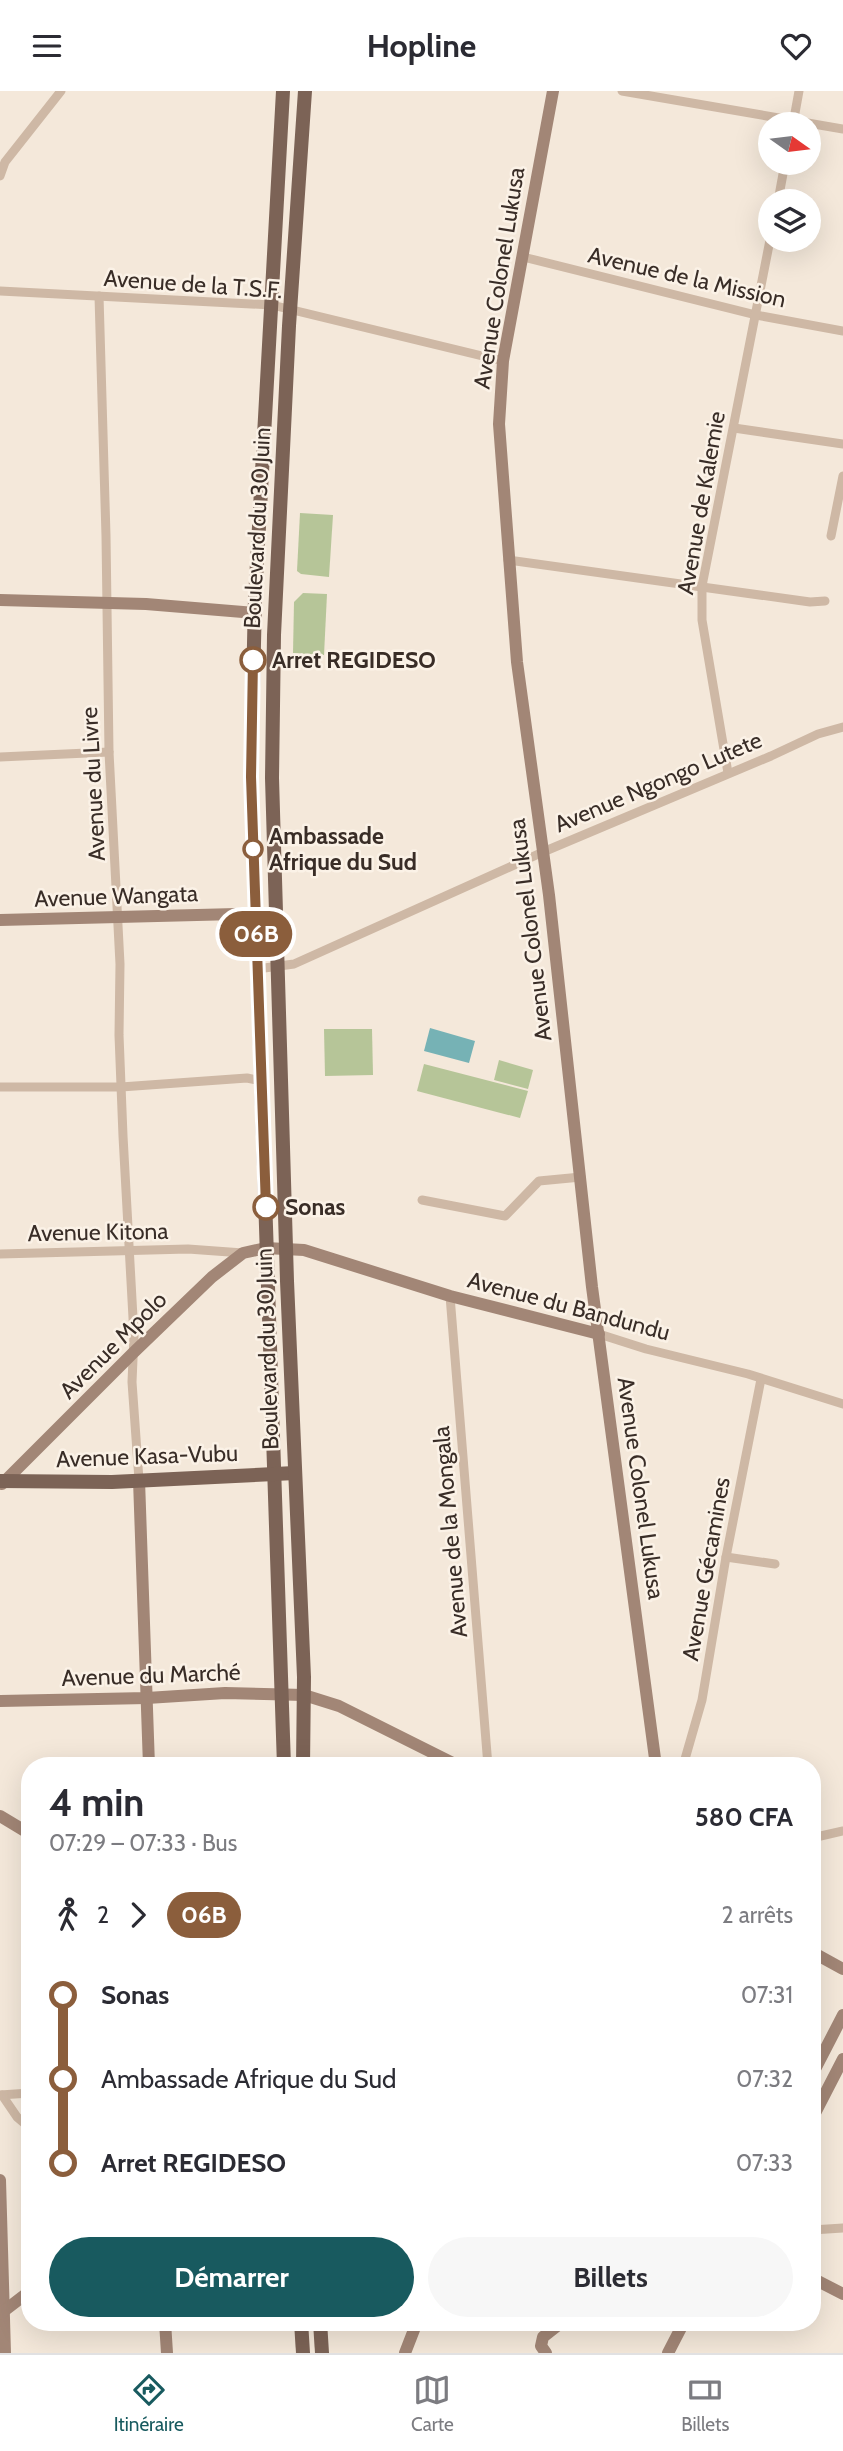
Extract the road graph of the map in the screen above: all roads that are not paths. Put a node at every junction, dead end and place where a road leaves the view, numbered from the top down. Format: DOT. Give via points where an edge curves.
graph roads {
  1 [pos="61,91"];
  2 [pos="283,91"];
  3 [pos="305,91"];
  4 [pos="552,91"];
  5 [pos="622,91"];
  6 [pos="799,91"];
  7 [pos="795,112"];
  8 [pos="758,116"];
  9 [pos="821,126"];
  10 [pos="843,129"];
  11 [pos="0,176"];
  12 [pos="768,252"];
  13 [pos="523,257"];
  14 [pos="0,291"];
  15 [pos="99,296"];
  16 [pos="272,305"];
  17 [pos="291,310"];
  18 [pos="755,315"];
  19 [pos="843,331"];
  20 [pos="503,361"];
  21 [pos="734,428"];
  22 [pos="843,444"];
  23 [pos="843,476"];
  24 [pos="831,536"];
  25 [pos="508,560"];
  26 [pos="702,586"];
  27 [pos="0,600"];
  28 [pos="825,601"];
  29 [pos="108,604"];
  30 [pos="255,613"];
  31 [pos="843,727"];
  32 [pos="109,752"];
  33 [pos="0,757"];
  34 [pos="728,773"];
  35 [pos="543,852"];
  36 [pos="275,913"];
  37 [pos="255,915"];
  38 [pos="118,916"];
  39 [pos="0,920"];
  40 [pos="277,968"];
  41 [pos="257,969"];
  42 [pos="261,1081"];
  43 [pos="0,1087"];
  44 [pos="121,1087"];
  45 [pos="581,1177"];
  46 [pos="422,1200"];
  47 [pos="286,1247"];
  48 [pos="266,1248"];
  49 [pos="131,1249"];
  50 [pos="243,1253"];
  51 [pos="0,1254"];
  52 [pos="450,1296"];
  53 [pos="599,1334"];
  54 [pos="133,1353"];
  55 [pos="761,1378"];
  56 [pos="843,1404"];
  57 [pos="295,1473"];
  58 [pos="275,1474"];
  59 [pos="139,1480"];
  60 [pos="2,1483"];
  61 [pos="726,1557"];
  62 [pos="775,1563"];
  63 [pos="282,1692"];
  64 [pos="304,1695"];
  65 [pos="147,1698"];
  66 [pos="0,1701"];
  67 [pos="149,1757"];
  68 [pos="284,1757"];
  69 [pos="303,1757"];
  70 [pos="441,1757"];
  71 [pos="487,1757"];
  72 [pos="655,1757"];
  73 [pos="686,1757"];
  74 [pos="0,1816"];
  75 [pos="21,1829"];
  76 [pos="843,1831"];
  77 [pos="821,1836"];
  78 [pos="821,1957"];
  79 [pos="843,1969"];
  80 [pos="843,2015"];
  81 [pos="821,2058"];
  82 [pos="843,2059"];
  83 [pos="21,2094"];
  84 [pos="1,2095"];
  85 [pos="821,2102"];
  86 [pos="21,2120"];
  87 [pos="0,2180"];
  88 [pos="843,2228"];
  89 [pos="821,2229"];
  90 [pos="2,2252"];
  91 [pos="821,2283"];
  92 [pos="843,2294"];
  93 [pos="21,2298"];
  94 [pos="2,2312"];
  95 [pos="166,2331"];
  96 [pos="302,2331"];
  97 [pos="320,2331"];
  98 [pos="414,2331"];
  99 [pos="551,2331"];
  100 [pos="679,2331"];
  101 [pos="5,2353"];
  102 [pos="167,2353"];
  103 [pos="303,2353"];
  104 [pos="321,2353"];
  105 [pos="405,2353"];
  106 [pos="547,2353"];
  107 [pos="668,2353"];
  1 -- 11 [label="street" via="5,162"];
  2 -- 16 [label="main road, Boulevard du 30 Juin"];
  3 -- 17 [label="main road, Boulevard du 30 Juin"];
  4 -- 13 [label="street, Avenue Colonel Lukusa"];
  5 -- 8 [label="street"];
  6 -- 7 [label="street"];
  9 -- 10 [label="street"];
  12 -- 18 [label="street, Avenue de Kalemie"];
  13 -- 18 [label="street, Avenue de la Mission"];
  13 -- 20 [label="street, Avenue Colonel Lukusa"];
  14 -- 15 [label="street, Avenue de la T.S.F."];
  15 -- 16 [label="street, Avenue de la T.S.F."];
  15 -- 29 [label="street, Avenue du Livre"];
  16 -- 17 [label="street, Avenue de la T.S.F."];
  16 -- 30 [label="main road, Boulevard du 30 Juin"];
  17 -- 20 [label="street, Avenue de la T.S.F."];
  17 -- 36 [label="main road, Boulevard du 30 Juin" via="274,635"];
  18 -- 19 [label="street, Avenue de la Mission"];
  18 -- 21 [label="street, Avenue de Kalemie"];
  20 -- 25 [label="street, Avenue Colonel Lukusa" via="499,424"];
  21 -- 22 [label="street"];
  21 -- 26 [label="street, Avenue de Kalemie"];
  23 -- 24 [label="street"];
  25 -- 26 [label="street"];
  25 -- 35 [label="street, Avenue Colonel Lukusa"];
  26 -- 28 [label="street"];
  26 -- 34 [label="street, Avenue de Kalemie" via="702,620"];
  27 -- 29 [label="street"];
  29 -- 30 [label="street"];
  29 -- 32 [label="street, Avenue du Livre"];
  30 -- 37 [label="main road, Boulevard du 30 Juin" via="251,777"];
  31 -- 34 [label="street, Avenue Ngongo Lutete"];
  32 -- 33 [label="street"];
  32 -- 38 [label="street, Avenue du Livre"];
  34 -- 35 [label="street, Avenue Ngongo Lutete"];
  35 -- 40 [label="street, Avenue Ngongo Lutete"];
  35 -- 45 [label="street, Avenue Colonel Lukusa"];
  36 -- 37 [label="street, Avenue Wangata"];
  36 -- 40 [label="main road, Boulevard du 30 Juin"];
  37 -- 38 [label="street, Avenue Wangata"];
  37 -- 41 [label="main road, Boulevard du 30 Juin"];
  38 -- 39 [label="street, Avenue Wangata"];
  38 -- 44 [label="street, Avenue du Livre"];
  40 -- 41 [label="street, Avenue Ngongo Lutete"];
  40 -- 47 [label="main road, Boulevard du 30 Juin"];
  41 -- 42 [label="main road, Boulevard du 30 Juin"];
  42 -- 44 [label="street" via="247,1078"];
  42 -- 48 [label="main road, Boulevard du 30 Juin"];
  43 -- 44 [label="street"];
  44 -- 49 [label="street, Avenue du Livre"];
  45 -- 46 [label="street" via="538,1181 505,1216"];
  45 -- 53 [label="street, Avenue Colonel Lukusa"];
  47 -- 48 [label="street, Avenue du Bandundu"];
  47 -- 52 [label="street, Avenue du Bandundu"];
  47 -- 57 [label="main road, Boulevard du 30 Juin"];
  48 -- 50 [label="street, Avenue Mpolo"];
  48 -- 58 [label="main road, Boulevard du 30 Juin"];
  49 -- 50 [label="street, Avenue Kitona"];
  49 -- 51 [label="street, Avenue Kitona"];
  49 -- 54 [label="street, Avenue du Livre"];
  50 -- 54 [label="street, Avenue Mpolo"];
  52 -- 53 [label="street, Avenue du Bandundu"];
  52 -- 71 [label="street, Avenue de la Mongala"];
  53 -- 55 [label="street, Avenue du Bandundu"];
  53 -- 72 [label="street, Avenue Colonel Lukusa"];
  54 -- 59 [label="street, Avenue du Livre"];
  54 -- 60 [label="street, Avenue Mpolo"];
  55 -- 56 [label="street, Avenue du Bandundu"];
  55 -- 61 [label="street, Avenue Gécamines"];
  57 -- 58 [label="main road, Avenue Kasa-Vubu"];
  57 -- 64 [label="main road, Boulevard du 30 Juin"];
  58 -- 59 [label="main road, Avenue Kasa-Vubu"];
  58 -- 63 [label="main road, Boulevard du 30 Juin"];
  59 -- 60 [label="main road, Avenue Kasa-Vubu"];
  59 -- 65 [label="street"];
  61 -- 62 [label="street"];
  61 -- 73 [label="street, Avenue Gécamines" via="702,1700"];
  63 -- 64 [label="street, Avenue du Marché"];
  63 -- 65 [label="street, Avenue du Marché"];
  63 -- 68 [label="main road, Boulevard du 30 Juin"];
  64 -- 69 [label="main road, Boulevard du 30 Juin"];
  64 -- 70 [label="street, Avenue du Marché" via="339,1706"];
  65 -- 66 [label="street, Avenue du Marché"];
  65 -- 67 [label="street"];
  74 -- 75 [label="street"];
  76 -- 77 [label="street"];
  78 -- 79 [label="street"];
  80 -- 81 [label="street"];
  82 -- 85 [label="street"];
  83 -- 84 [label="street"];
  84 -- 86 [label="street"];
  87 -- 90 [label="street"];
  88 -- 89 [label="street"];
  90 -- 94 [label="street"];
  91 -- 92 [label="street"];
  93 -- 94 [label="street"];
  94 -- 101 [label="street"];
  95 -- 102 [label="street"];
  96 -- 103 [label="main road"];
  97 -- 104 [label="main road"];
  98 -- 105 [label="street"];
  99 -- 106 [label="street" via="541,2346"];
  100 -- 107 [label="street"];
}
